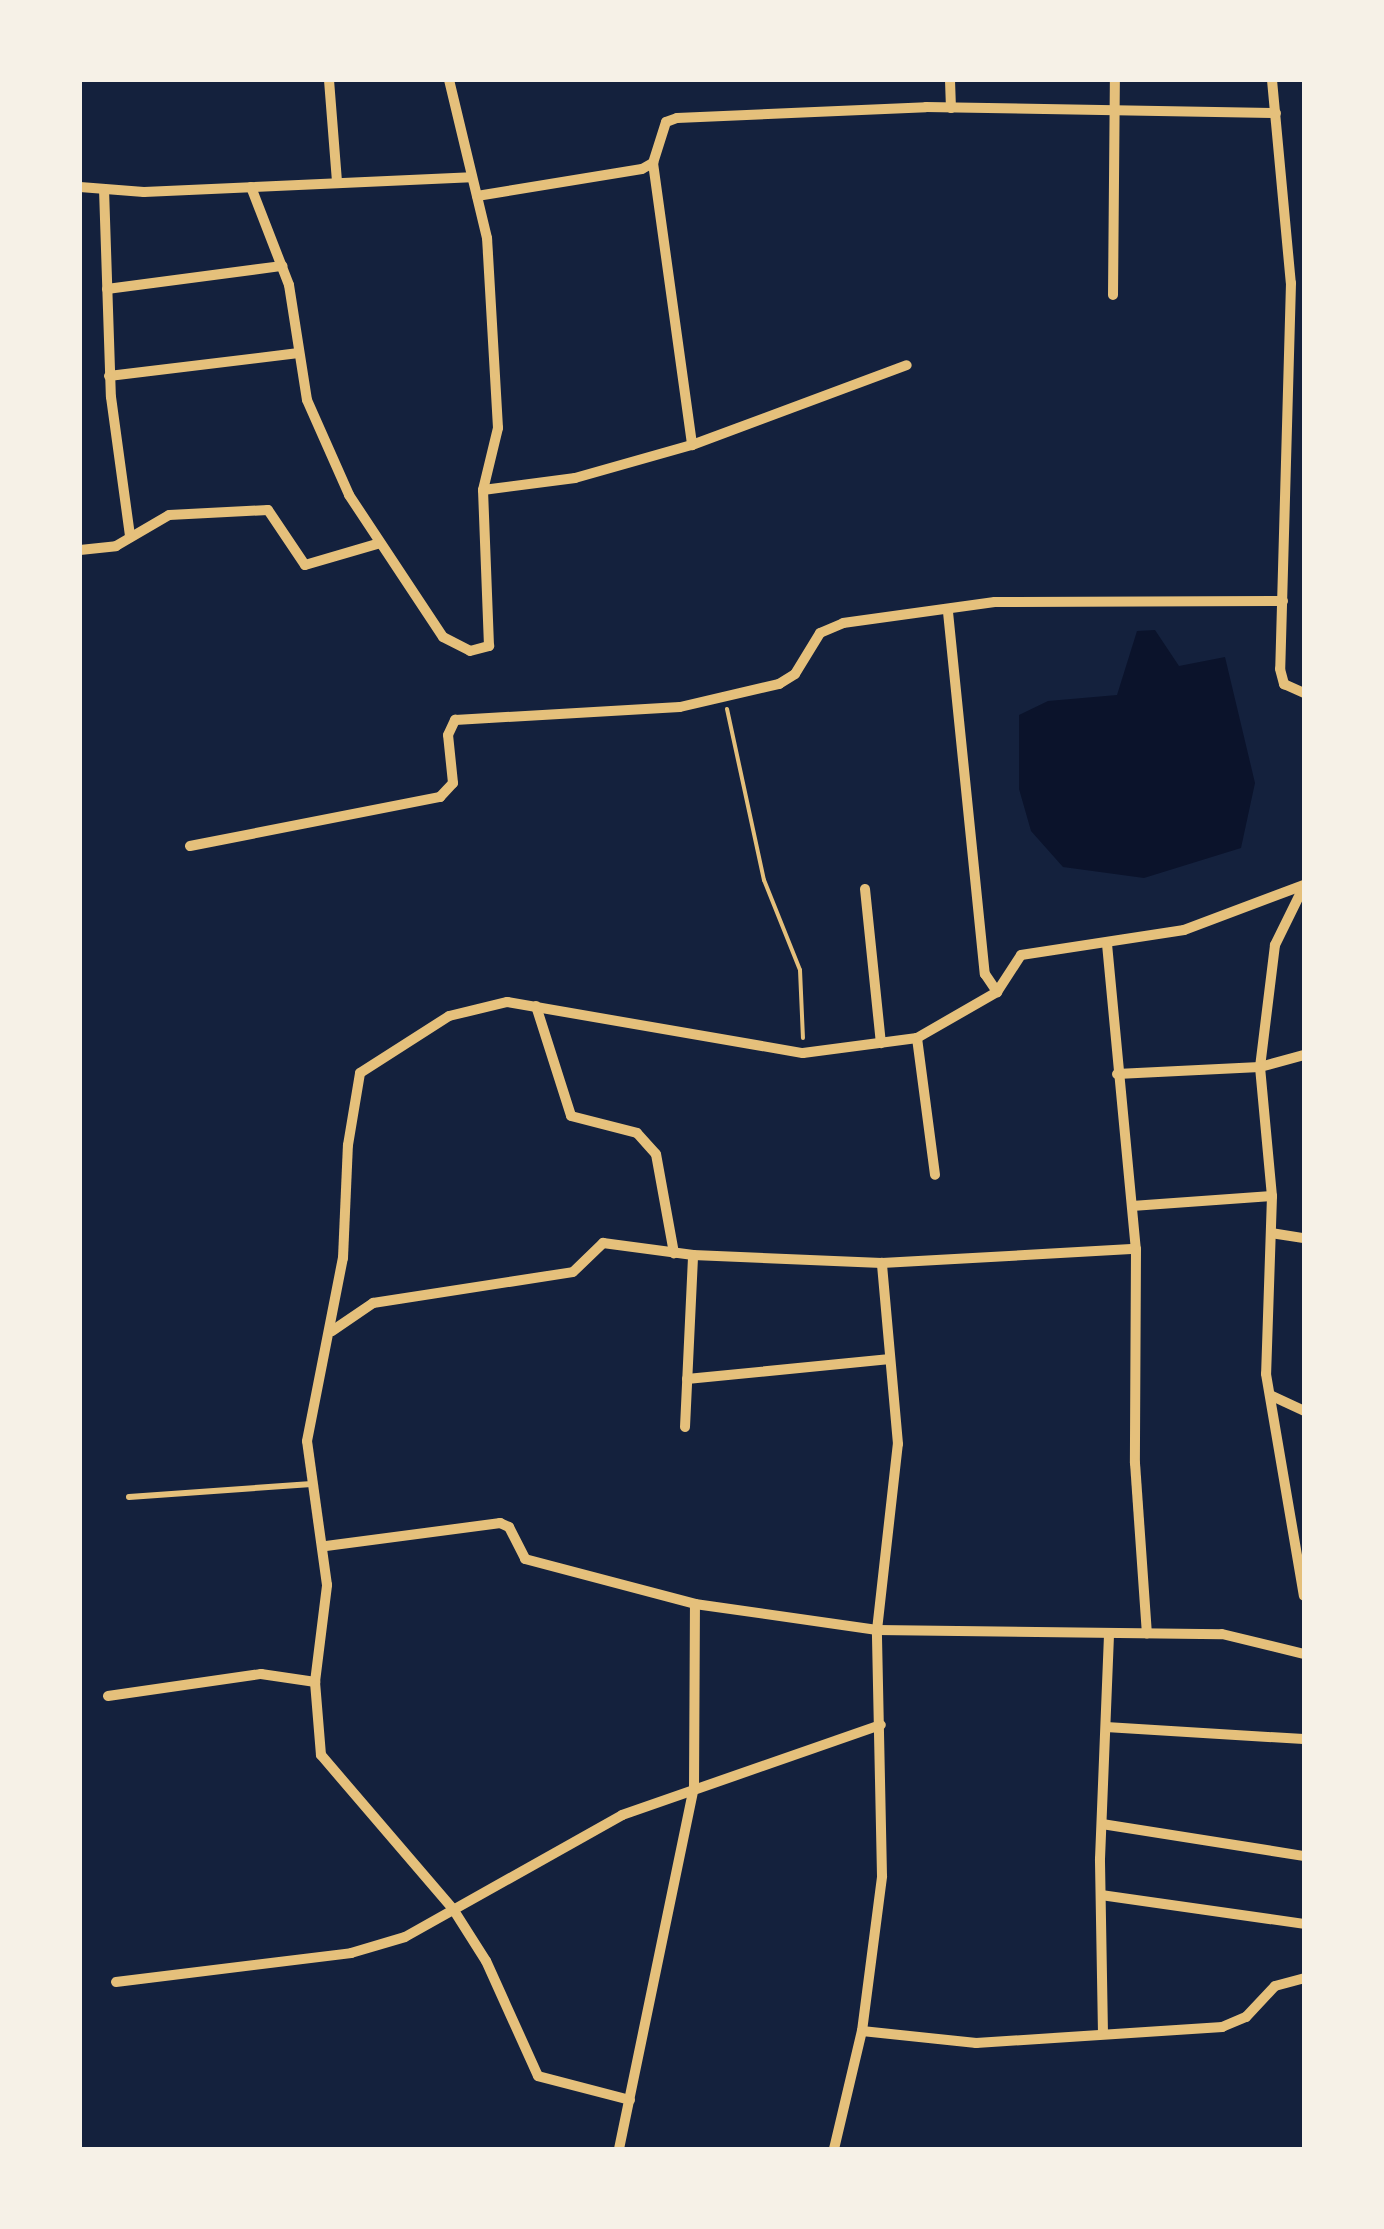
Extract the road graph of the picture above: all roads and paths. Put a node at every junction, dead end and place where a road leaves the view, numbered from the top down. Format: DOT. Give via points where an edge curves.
graph roads {
  1 [pos="328,80"];
  2 [pos="449,80"];
  3 [pos="950,80"];
  4 [pos="1114,80"];
  5 [pos="1272,80"];
  6 [pos="951,108"];
  7 [pos="1116,110"];
  8 [pos="1276,113"];
  9 [pos="653,163"];
  10 [pos="470,177"];
  11 [pos="337,182"];
  12 [pos="250,186"];
  13 [pos="80,187"];
  14 [pos="104,189"];
  15 [pos="477,196"];
  16 [pos="282,266"];
  17 [pos="107,289"];
  18 [pos="1113,295"];
  19 [pos="299,352"];
  20 [pos="907,365"];
  21 [pos="109,376"];
  22 [pos="1304,391"];
  23 [pos="1290,393"];
  24 [pos="692,445"];
  25 [pos="482,490"];
  26 [pos="130,536"];
  27 [pos="380,543"];
  28 [pos="80,550"];
  29 [pos="1283,601"];
  30 [pos="948,612"];
  31 [pos="1304,694"];
  32 [pos="724,695"];
  33 [pos="190,846"];
  34 [pos="1304,886"];
  35 [pos="865,890"];
  36 [pos="1107,944"];
  37 [pos="996,992"];
  38 [pos="536,1006"];
  39 [pos="917,1038"];
  40 [pos="882,1043"];
  41 [pos="803,1053"];
  42 [pos="1304,1055"];
  43 [pos="1260,1067"];
  44 [pos="1117,1074"];
  45 [pos="935,1175"];
  46 [pos="1272,1196"];
  47 [pos="1132,1206"];
  48 [pos="1271,1233"];
  49 [pos="1304,1238"];
  50 [pos="1136,1249"];
  51 [pos="674,1252"];
  52 [pos="693,1255"];
  53 [pos="882,1262"];
  54 [pos="331,1331"];
  55 [pos="890,1358"];
  56 [pos="687,1380"];
  57 [pos="1270,1395"];
  58 [pos="1304,1412"];
  59 [pos="685,1427"];
  60 [pos="314,1484"];
  61 [pos="129,1497"];
  62 [pos="326,1546"];
  63 [pos="1304,1596"];
  64 [pos="696,1604"];
  65 [pos="877,1630"];
  66 [pos="1147,1634"];
  67 [pos="1109,1635"];
  68 [pos="1304,1654"];
  69 [pos="315,1682"];
  70 [pos="108,1696"];
  71 [pos="881,1725"];
  72 [pos="1106,1727"];
  73 [pos="1304,1740"];
  74 [pos="694,1788"];
  75 [pos="1102,1824"];
  76 [pos="1304,1856"];
  77 [pos="1101,1895"];
  78 [pos="453,1909"];
  79 [pos="1304,1924"];
  80 [pos="1304,1978"];
  81 [pos="116,1982"];
  82 [pos="862,2031"];
  83 [pos="1103,2034"];
  84 [pos="630,2100"];
  85 [pos="619,2149"];
  86 [pos="834,2149"];
  1 -- 11 [label="street"];
  2 -- 10 [label="street"];
  3 -- 6 [label="street"];
  4 -- 7 [label="street"];
  5 -- 8 [label="street"];
  6 -- 7 [label="street"];
  6 -- 9 [label="street" via="676,118 660,133"];
  7 -- 8 [label="street"];
  7 -- 18 [label="street"];
  8 -- 23 [label="street" via="1290,283"];
  9 -- 15 [label="street"];
  9 -- 24 [label="street"];
  10 -- 11 [label="street"];
  10 -- 15 [label="street"];
  11 -- 12 [label="street"];
  12 -- 14 [label="street"];
  12 -- 16 [label="street"];
  13 -- 14 [label="street"];
  14 -- 17 [label="street"];
  15 -- 25 [label="street" via="487,238 498,428"];
  16 -- 17 [label="street"];
  16 -- 19 [label="street"];
  17 -- 21 [label="street"];
  19 -- 21 [label="street"];
  19 -- 27 [label="street" via="306,400 349,495"];
  20 -- 24 [label="street"];
  21 -- 26 [label="street"];
  22 -- 23 [label="street"];
  23 -- 29 [label="street"];
  24 -- 25 [label="street" via="575,478"];
  25 -- 27 [label="street" via="489,646 470,651 443,637"];
  26 -- 27 [label="street" via="169,515 268,510 305,565"];
  26 -- 28 [label="street" via="116,546"];
  29 -- 30 [label="street" via="994,602"];
  29 -- 31 [label="street" via="1280,669 1284,684"];
  30 -- 32 [label="street" via="830,626 788,680"];
  30 -- 37 [label="street" via="985,974"];
  32 -- 33 [label="street" via="680,707 455,720 448,735 453,783 440,797"];
  32 -- 41 [label="path" via="764,880 800,970"];
  34 -- 36 [label="street" via="1184,930"];
  34 -- 43 [label="street" via="1275,945"];
  35 -- 40 [label="street"];
  36 -- 37 [label="street" via="1021,956"];
  36 -- 44 [label="street"];
  37 -- 39 [label="street"];
  38 -- 41 [label="street"];
  38 -- 51 [label="street" via="570,1116 637,1133 656,1154"];
  38 -- 54 [label="street" via="483,1004 449,1016 360,1073"];
  39 -- 40 [label="street"];
  39 -- 45 [label="street"];
  40 -- 41 [label="street"];
  42 -- 43 [label="street"];
  43 -- 44 [label="street"];
  43 -- 46 [label="street"];
  44 -- 47 [label="street"];
  46 -- 47 [label="street"];
  46 -- 48 [label="street"];
  47 -- 50 [label="street"];
  48 -- 49 [label="street"];
  48 -- 57 [label="street"];
  50 -- 53 [label="street"];
  50 -- 66 [label="street" via="1135,1463"];
  51 -- 52 [label="street"];
  51 -- 54 [label="street" via="603,1243 574,1272 373,1303"];
  52 -- 53 [label="street"];
  52 -- 56 [label="street"];
  53 -- 55 [label="street"];
  54 -- 60 [label="street" via="307,1442"];
  55 -- 56 [label="street"];
  55 -- 65 [label="street" via="898,1444"];
  56 -- 59 [label="street"];
  57 -- 58 [label="street"];
  57 -- 63 [label="street"];
  60 -- 61 [label="lane"];
  60 -- 62 [label="street"];
  62 -- 64 [label="street" via="500,1523 509,1527 525,1559"];
  62 -- 69 [label="street"];
  64 -- 65 [label="street"];
  64 -- 74 [label="street"];
  65 -- 67 [label="street"];
  65 -- 71 [label="street"];
  66 -- 67 [label="street"];
  66 -- 68 [label="street" via="1222,1634"];
  67 -- 72 [label="street"];
  69 -- 70 [label="street" via="261,1674"];
  69 -- 78 [label="street" via="317,1735 331,1773"];
  71 -- 74 [label="street"];
  71 -- 82 [label="street" via="882,1876"];
  72 -- 73 [label="street"];
  72 -- 75 [label="street"];
  74 -- 78 [label="street" via="622,1815"];
  74 -- 84 [label="street"];
  75 -- 76 [label="street"];
  75 -- 77 [label="street"];
  77 -- 79 [label="street"];
  77 -- 83 [label="street"];
  78 -- 81 [label="street" via="404,1938 350,1954"];
  78 -- 84 [label="street" via="486,1961 538,2076"];
  80 -- 83 [label="street" via="1275,1986 1237,2023"];
  82 -- 83 [label="street" via="976,2042"];
  82 -- 86 [label="street"];
  84 -- 85 [label="street"];
}
